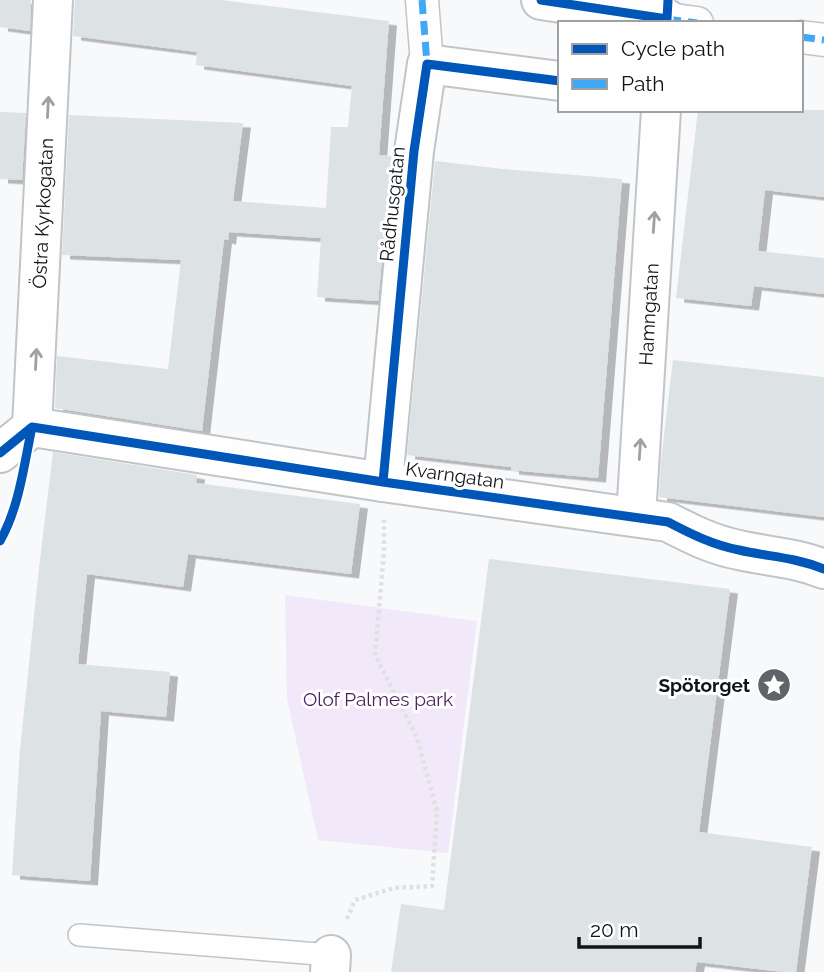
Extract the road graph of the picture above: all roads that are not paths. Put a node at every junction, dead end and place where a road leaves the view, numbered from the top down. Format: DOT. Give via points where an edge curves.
graph roads {
  1 [pos="53,0"];
  2 [pos="422,0"];
  3 [pos="541,0"];
  4 [pos="674,16"];
  5 [pos="803,37"];
  6 [pos="824,40"];
  7 [pos="427,64"];
  8 [pos="558,81"];
  9 [pos="661,112"];
  10 [pos="32,427"];
  11 [pos="0,453"];
  12 [pos="383,482"];
  13 [pos="636,517"];
  14 [pos="824,569"];
  15 [pos="79,935"];
  16 [pos="330,963"];
  10 -- 1 [label="street, Östra Kyrkogatan, one-way"];
  2 -- 7 [label="street, Rådhusgatan"];
  3 -- 4 [label="street"];
  5 -- 6 [label="street"];
  7 -- 8 [label="street"];
  7 -- 12 [label="street, Rådhusgatan" via="414,151"];
  13 -- 9 [label="street, Hamngatan, one-way"];
  10 -- 11 [label="street"];
  10 -- 12 [label="street, Kvarngatan"];
  12 -- 13 [label="street, Kvarngatan"];
  13 -- 14 [label="street, Kvarngatan" via="668,522 711,543"];
  15 -- 16 [label="lane"];
}
